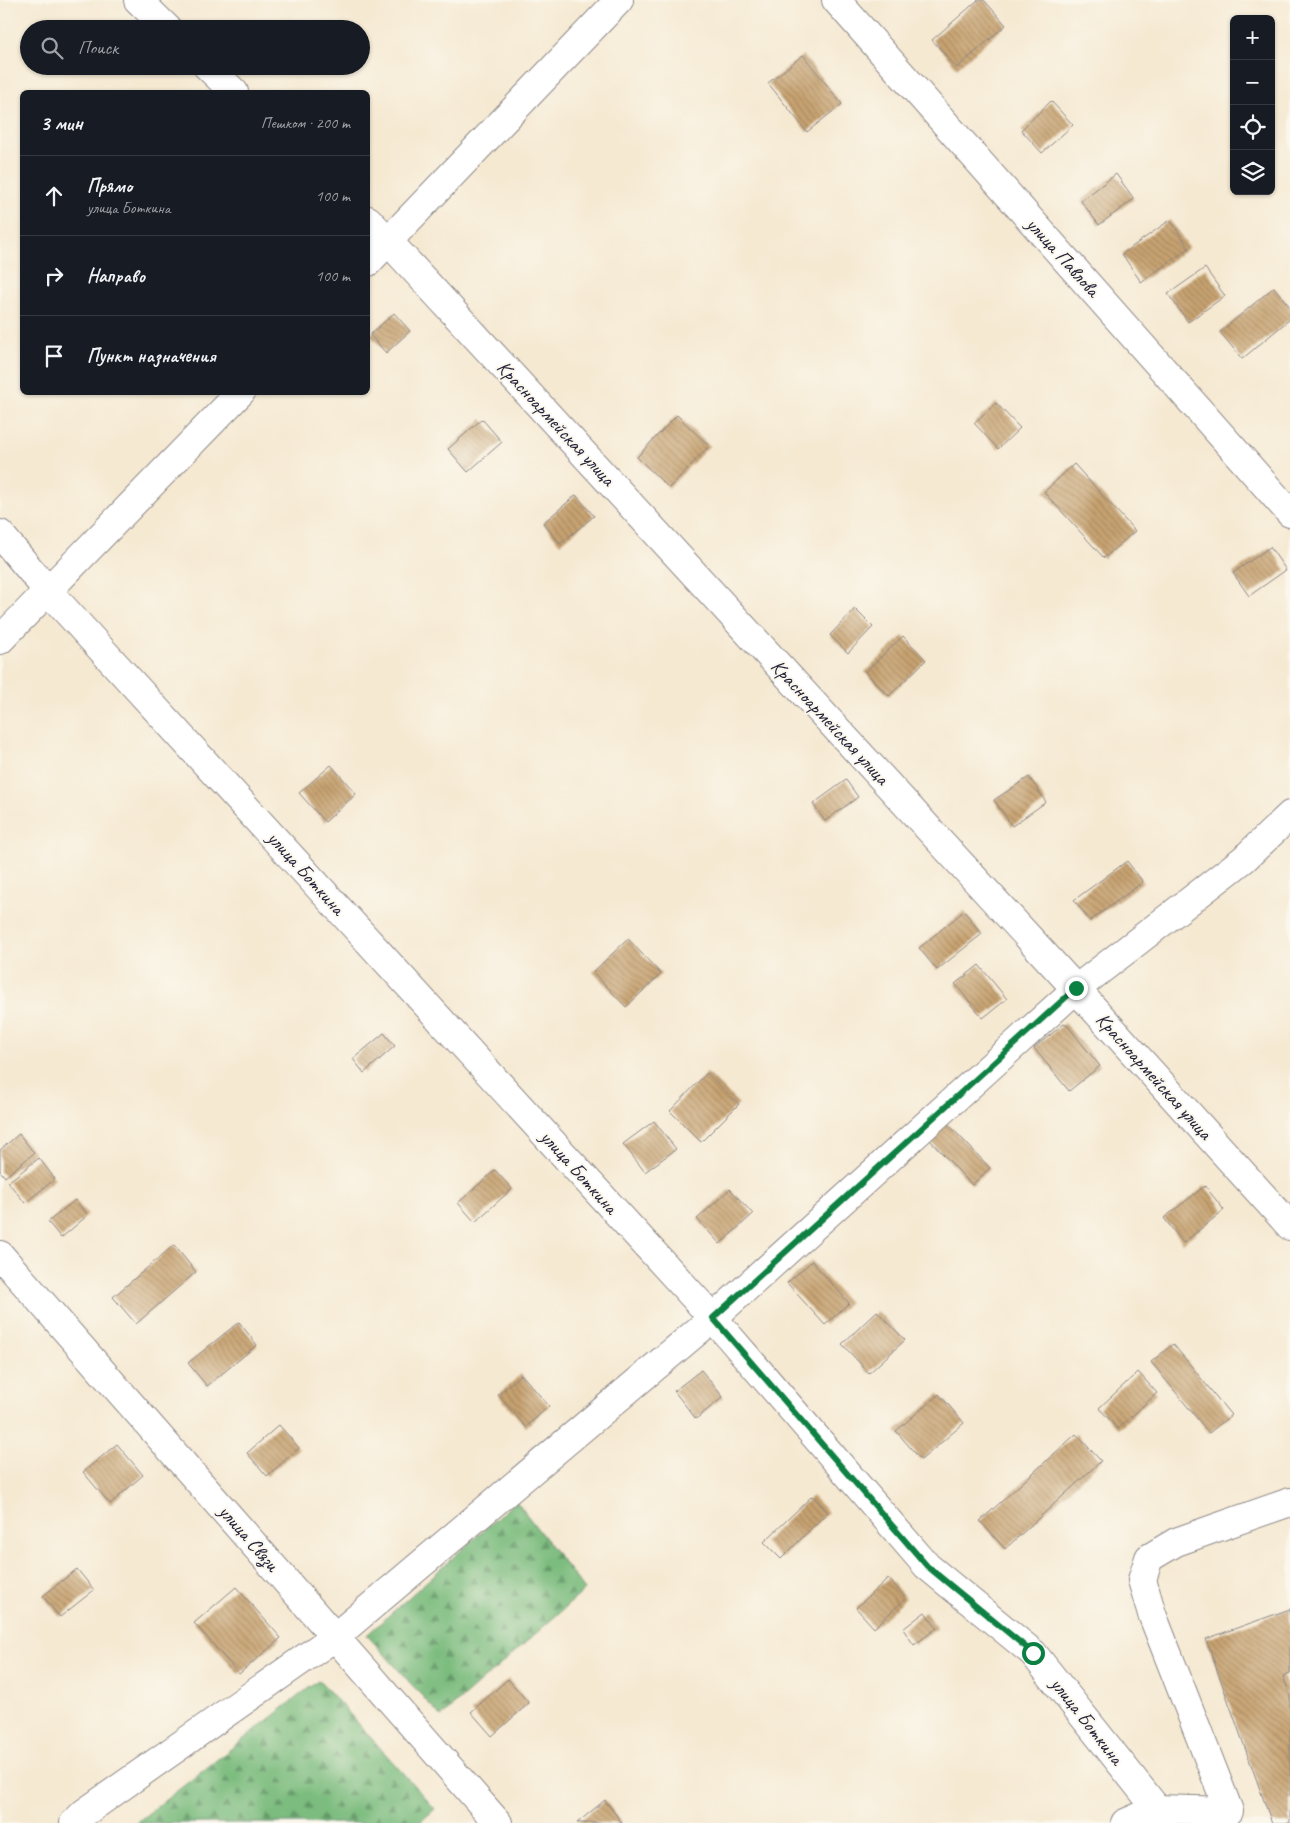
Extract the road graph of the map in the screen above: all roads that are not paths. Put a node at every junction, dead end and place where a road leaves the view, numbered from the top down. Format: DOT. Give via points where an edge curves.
graph roads {
  1 [pos="138,0"];
  2 [pos="619,0"];
  3 [pos="836,0"];
  4 [pos="159,20"];
  5 [pos="216,75"];
  6 [pos="232,90"];
  7 [pos="370,222"];
  8 [pos="388,240"];
  9 [pos="370,260"];
  10 [pos="238,395"];
  11 [pos="1290,513"];
  12 [pos="0,534"];
  13 [pos="48,591"];
  14 [pos="0,640"];
  15 [pos="1290,815"];
  16 [pos="1076,988"];
  17 [pos="1290,1226"];
  18 [pos="0,1255"];
  19 [pos="713,1318"];
  20 [pos="1290,1502"];
  21 [pos="336,1636"];
  22 [pos="1157,1809"];
  23 [pos="74,1823"];
  24 [pos="498,1823"];
  25 [pos="1125,1823"];
  1 -- 4 [label="street"];
  2 -- 8 [label="street"];
  3 -- 11 [label="street, улица Павлова"];
  5 -- 6 [label="street"];
  7 -- 8 [label="street, Красноармейская улица"];
  8 -- 9 [label="street"];
  8 -- 16 [label="street, Красноармейская улица"];
  10 -- 13 [label="street"];
  12 -- 13 [label="street, улица Боткина"];
  13 -- 14 [label="street"];
  13 -- 19 [label="street, улица Боткина"];
  15 -- 16 [label="street" via="1244,859"];
  16 -- 17 [label="street, Красноармейская улица"];
  16 -- 19 [label="street"];
  18 -- 21 [label="street, улица Связи"];
  19 -- 21 [label="street"];
  19 -- 22 [label="street, улица Боткина" via="927,1566 1033,1653"];
  20 -- 22 [label="street" via="1176,1542 1149,1558 1142,1580 1152,1614 1229,1811"];
  21 -- 23 [label="street"];
  21 -- 24 [label="street, улица Связи"];
  22 -- 25 [label="street"];
}
